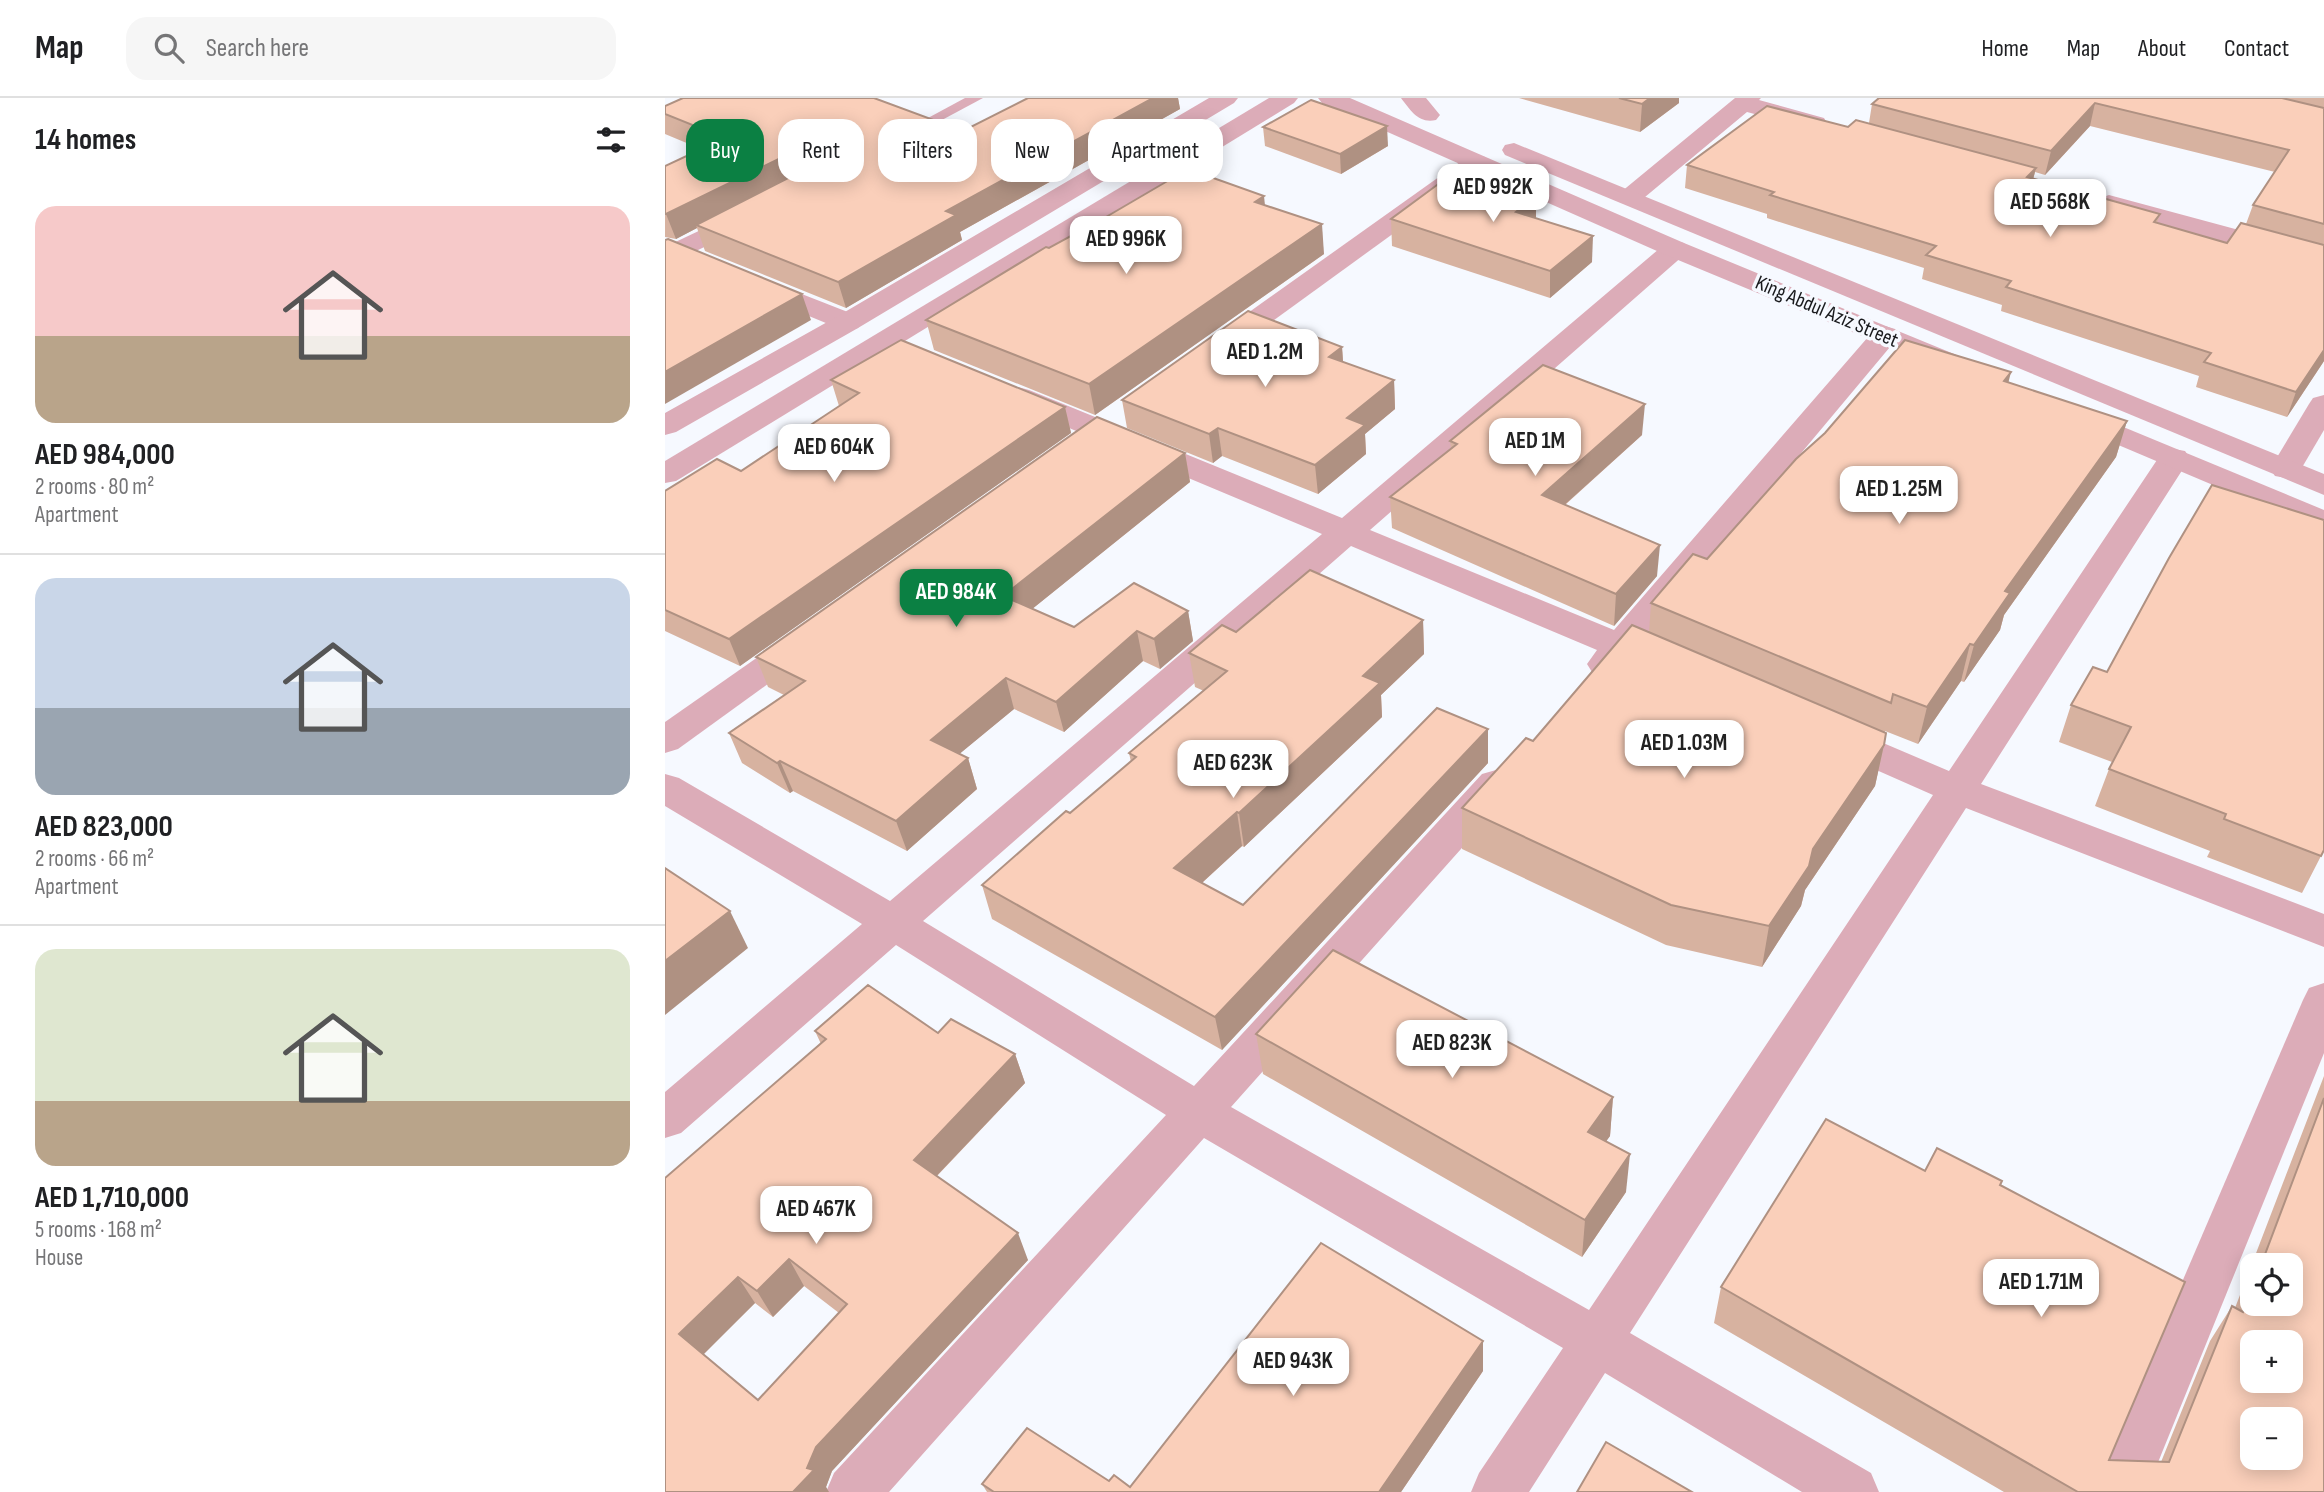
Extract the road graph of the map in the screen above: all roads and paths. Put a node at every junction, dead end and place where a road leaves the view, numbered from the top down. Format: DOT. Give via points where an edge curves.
graph roads {
  1 [pos="976,98"];
  2 [pos="1226,98"];
  3 [pos="1286,98"];
  4 [pos="1330,98"];
  5 [pos="1387,98"];
  6 [pos="1746,100"];
  7 [pos="1420,107"];
  8 [pos="934,119"];
  9 [pos="1835,128"];
  10 [pos="1476,162"];
  11 [pos="1630,197"];
  12 [pos="2086,197"];
  13 [pos="771,203"];
  14 [pos="1675,249"];
  15 [pos="669,252"];
  16 [pos="2324,261"];
  17 [pos="848,323"];
  18 [pos="1885,335"];
  19 [pos="882,342"];
  20 [pos="921,358"];
  21 [pos="1193,365"];
  22 [pos="1973,372"];
  23 [pos="986,384"];
  24 [pos="2324,404"];
  25 [pos="2048,405"];
  26 [pos="1113,422"];
  27 [pos="665,426"];
  28 [pos="1069,454"];
  29 [pos="2174,458"];
  30 [pos="2286,469"];
  31 [pos="665,474"];
  32 [pos="2324,485"];
  33 [pos="2324,522"];
  34 [pos="1346,531"];
  35 [pos="822,629"];
  36 [pos="1621,645"];
  37 [pos="1696,677"];
  38 [pos="1584,687"];
  39 [pos="1808,726"];
  40 [pos="665,740"];
  41 [pos="1518,760"];
  42 [pos="665,788"];
  43 [pos="1957,790"];
  44 [pos="893,923"];
  45 [pos="2324,931"];
  46 [pos="2324,1000"];
  47 [pos="1199,1112"];
  48 [pos="665,1119"];
  49 [pos="1597,1340"];
  50 [pos="853,1492"];
  51 [pos="1498,1492"];
  52 [pos="1852,1492"];
  53 [pos="2119,1492"];
  1 -- 8 [label="lane"];
  2 -- 17 [label="street"];
  3 -- 19 [label="street"];
  4 -- 10 [label="street, King Abdul Aziz Street"];
  5 -- 7 [label="street, King Abdul Aziz Street"];
  6 -- 9 [label="street"];
  6 -- 11 [label="street"];
  7 -- 11 [label="street, King Abdul Aziz Street"];
  10 -- 14 [label="street, King Abdul Aziz Street"];
  10 -- 21 [label="street"];
  11 -- 30 [label="street, King Abdul Aziz Street"];
  12 -- 16 [label="street"];
  13 -- 15 [label="street"];
  14 -- 18 [label="street, King Abdul Aziz Street"];
  14 -- 34 [label="street"];
  15 -- 17 [label="street"];
  17 -- 27 [label="street"];
  18 -- 22 [label="street, King Abdul Aziz Street"];
  18 -- 36 [label="street"];
  19 -- 20 [label="street"];
  19 -- 31 [label="street"];
  23 -- 26 [label="street"];
  24 -- 30 [label="street"];
  25 -- 29 [label="street"];
  26 -- 28 [label="street"];
  26 -- 34 [label="street"];
  29 -- 33 [label="street"];
  29 -- 43 [label="street"];
  30 -- 32 [label="street, King Abdul Aziz Street"];
  34 -- 36 [label="street"];
  34 -- 44 [label="street"];
  35 -- 40 [label="street"];
  36 -- 37 [label="street"];
  36 -- 38 [label="street"];
  39 -- 43 [label="street"];
  41 -- 47 [label="street"];
  42 -- 44 [label="street"];
  43 -- 45 [label="street"];
  43 -- 49 [label="street"];
  44 -- 47 [label="street"];
  44 -- 48 [label="street"];
  46 -- 53 [label="street"];
  47 -- 49 [label="street"];
  47 -- 50 [label="street"];
  49 -- 51 [label="street"];
  49 -- 52 [label="street"];
}
